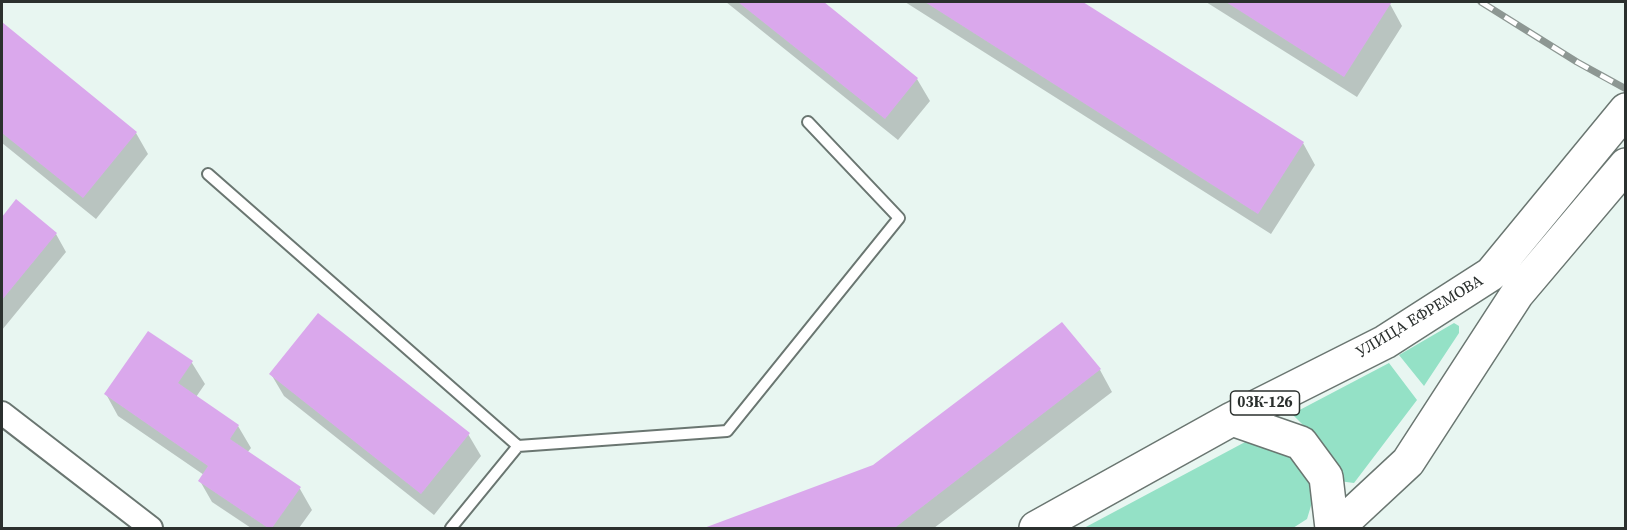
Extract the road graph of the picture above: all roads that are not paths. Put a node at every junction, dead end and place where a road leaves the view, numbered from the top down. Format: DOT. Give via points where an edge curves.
graph roads {
  1 [pos="1626,110"];
  2 [pos="808,122"];
  3 [pos="1626,165"];
  4 [pos="208,174"];
  5 [pos="2,413"];
  6 [pos="1232,419"];
  7 [pos="518,446"];
  8 [pos="151,528"];
  9 [pos="451,528"];
  10 [pos="1036,528"];
  11 [pos="1332,528"];
  12 [pos="1337,528"];
  1 -- 6 [label="main road, УЛИЦА ЕФРЕМОВА / 03К-126" via="1491,273 1384,342"];
  2 -- 7 [label="lane" via="898,218 727,431"];
  3 -- 12 [label="main road" via="1517,294 1408,462"];
  4 -- 7 [label="lane"];
  5 -- 8 [label="street"];
  6 -- 10 [label="main road, УЛИЦА ЕФРЕМОВА / 03К-126"];
  6 -- 11 [label="main road, 03К-126" via="1301,443 1326,477"];
  7 -- 9 [label="lane"];
}
